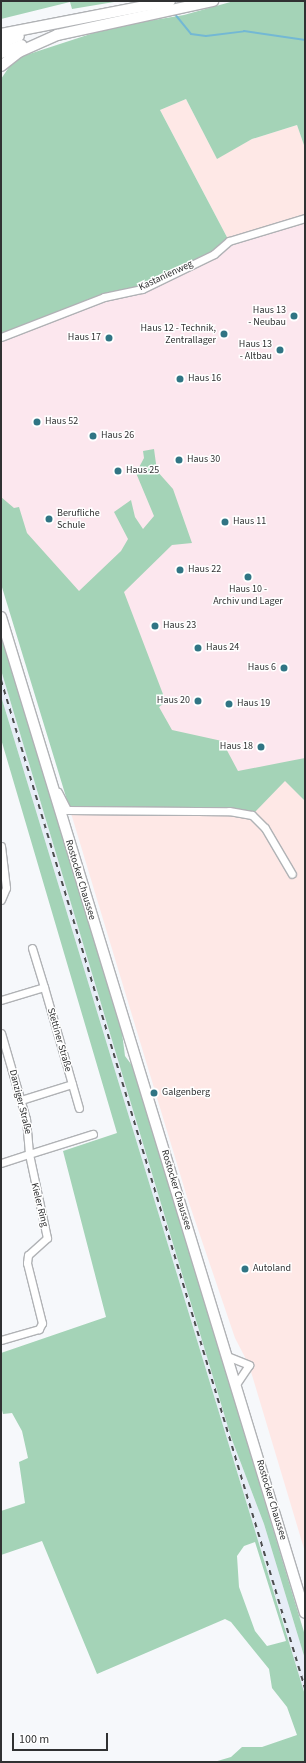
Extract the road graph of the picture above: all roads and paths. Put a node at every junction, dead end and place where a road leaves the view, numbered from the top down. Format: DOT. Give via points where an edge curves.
graph roads {
  1 [pos="170,1"];
  2 [pos="213,1"];
  3 [pos="160,8"];
  4 [pos="53,24"];
  5 [pos="5,33"];
  6 [pos="57,35"];
  7 [pos="1,43"];
  8 [pos="1,53"];
  9 [pos="1,66"];
  10 [pos="305,218"];
  11 [pos="1,337"];
  12 [pos="1,617"];
  13 [pos="46,766"];
  14 [pos="1,846"];
  15 [pos="292,874"];
  16 [pos="1,900"];
  17 [pos="32,948"];
  18 [pos="44,987"];
  19 [pos="1,1000"];
  20 [pos="1,1033"];
  21 [pos="9,1060"];
  22 [pos="1,1062"];
  23 [pos="72,1084"];
  24 [pos="21,1100"];
  25 [pos="79,1108"];
  26 [pos="93,1134"];
  27 [pos="29,1154"];
  28 [pos="1,1163"];
  29 [pos="1,1340"];
  30 [pos="227,1356"];
  31 [pos="236,1384"];
  32 [pos="305,1613"];
  1 -- 3 [label="main road"];
  2 -- 3 [label="main road" via="180,8"];
  3 -- 4 [label="main road"];
  3 -- 6 [label="main road"];
  4 -- 5 [label="main road"];
  4 -- 7 [label="main road"];
  6 -- 8 [label="main road"];
  6 -- 9 [label="main road" via="19,52"];
  10 -- 11 [label="street, Kastanienweg" via="229,241 214,254 142,289 104,297"];
  12 -- 13 [label="main road, Rostocker Chaussee"];
  13 -- 15 [label="street, Rostocker Chaussee" via="67,810 228,811 252,815 266,828"];
  13 -- 30 [label="main road, Rostocker Chaussee"];
  14 -- 16 [label="street" via="6,888"];
  17 -- 18 [label="street, Stettiner Straße"];
  18 -- 19 [label="street"];
  18 -- 23 [label="street, Stettiner Straße"];
  20 -- 21 [label="street, Danziger Straße"];
  21 -- 22 [label="street"];
  21 -- 24 [label="street, Danziger Straße"];
  23 -- 24 [label="street, Stettiner Straße"];
  23 -- 25 [label="street"];
  24 -- 27 [label="street, Danziger Straße"];
  26 -- 27 [label="street"];
  27 -- 28 [label="street"];
  27 -- 29 [label="street, Kieler Ring" via="47,1238 28,1255 26,1263 42,1323 39,1329"];
  30 -- 31 [label="main road, Rostocker Chaussee"];
  30 -- 31 [label="street" via="249,1365"];
  31 -- 32 [label="main road, Rostocker Chaussee"];
}
